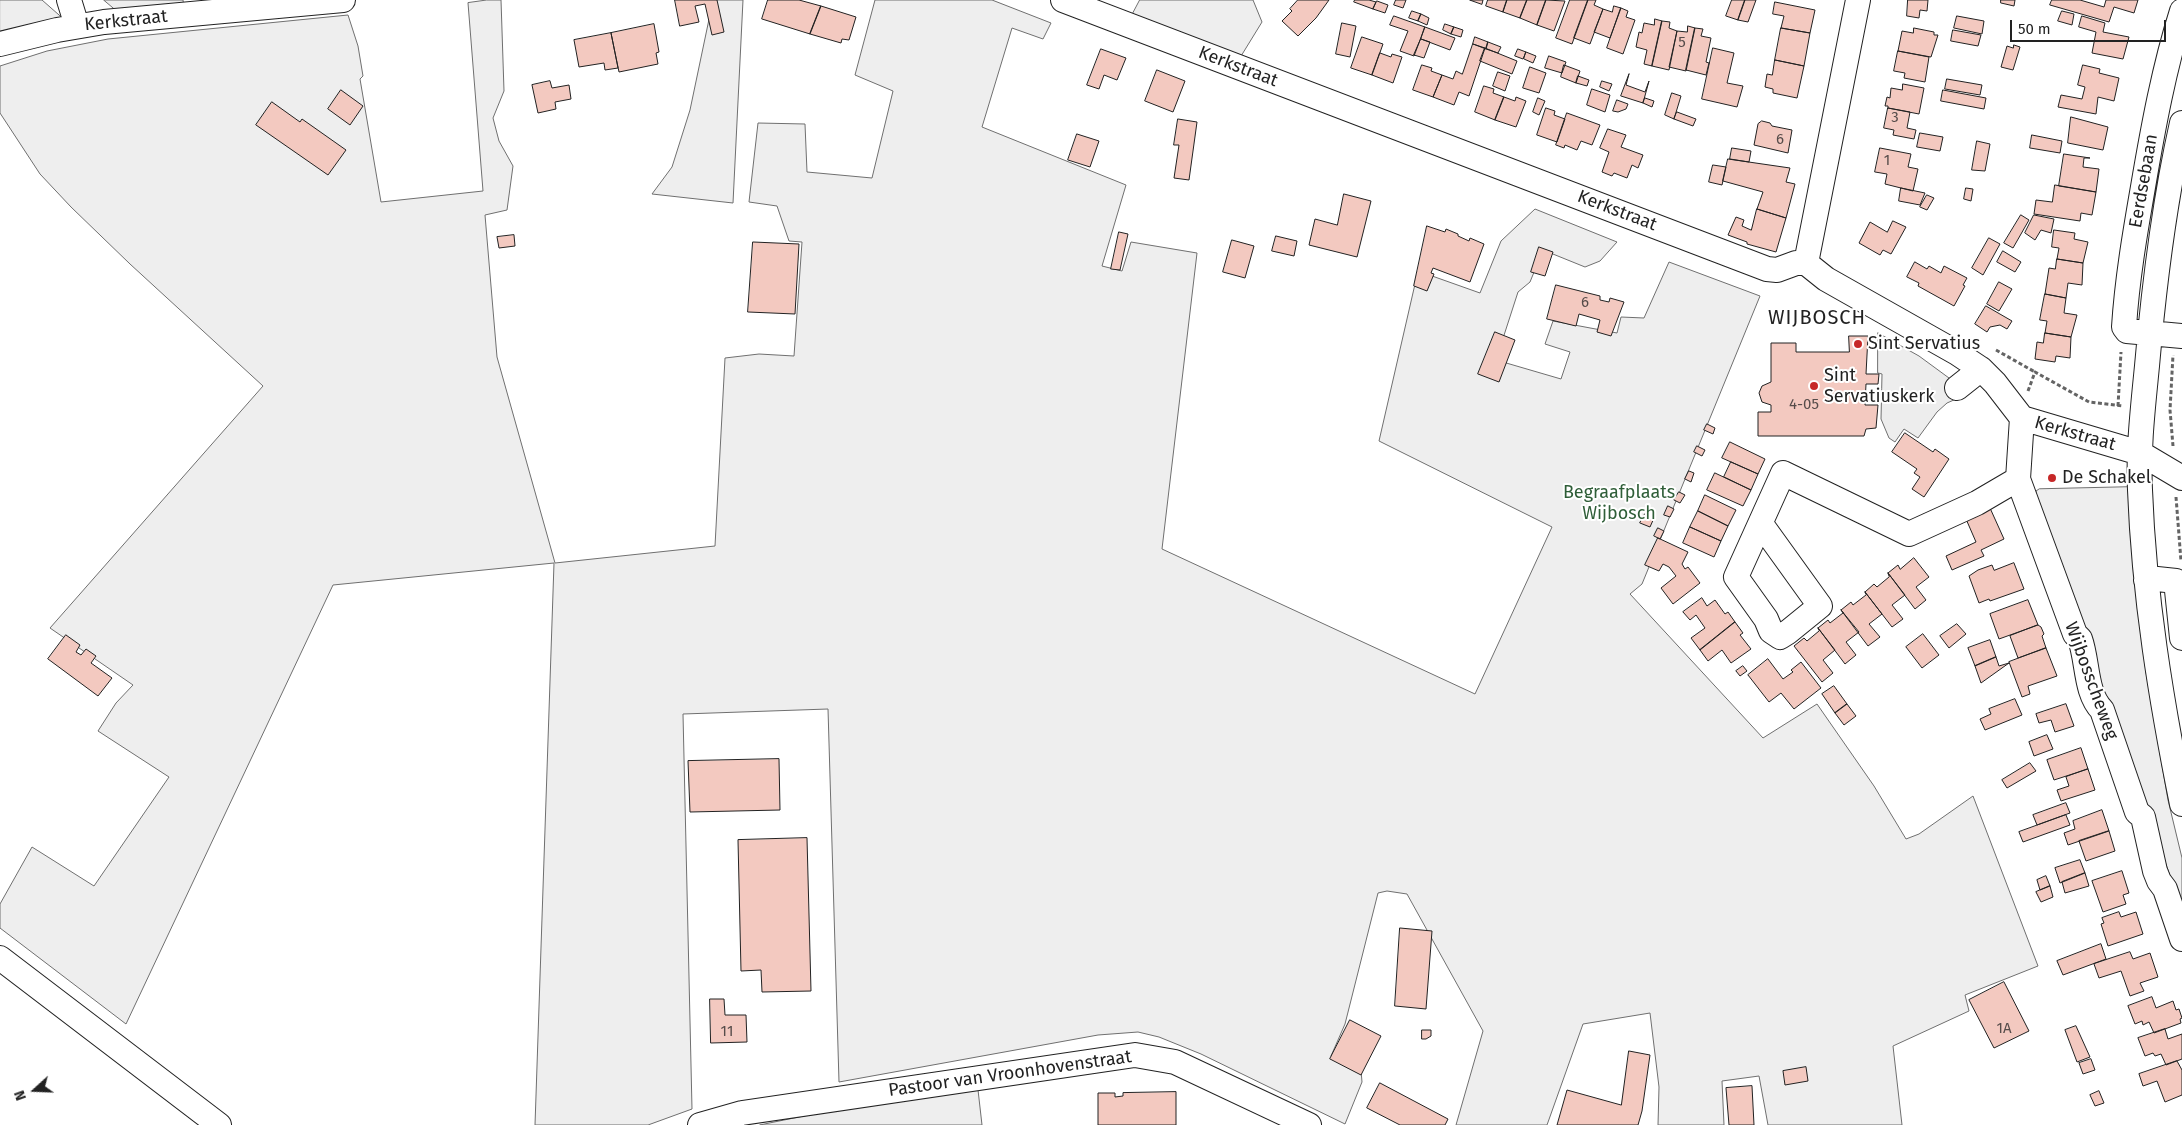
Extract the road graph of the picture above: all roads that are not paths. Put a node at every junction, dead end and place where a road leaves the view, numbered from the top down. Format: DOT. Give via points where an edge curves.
graph roads {
  1 [pos="69,0"];
  2 [pos="343,0"];
  3 [pos="1063,0"];
  4 [pos="1858,0"];
  5 [pos="2182,11"];
  6 [pos="77,26"];
  7 [pos="0,44"];
  8 [pos="2182,124"];
  9 [pos="1806,264"];
  10 [pos="2148,335"];
  11 [pos="2182,336"];
  12 [pos="1981,369"];
  13 [pos="1957,388"];
  14 [pos="2022,418"];
  15 [pos="2140,453"];
  16 [pos="2018,479"];
  17 [pos="2177,482"];
  18 [pos="1760,524"];
  19 [pos="2146,580"];
  20 [pos="2182,638"];
  21 [pos="2182,804"];
  22 [pos="2182,939"];
  23 [pos="0,958"];
  24 [pos="219,1125"];
  25 [pos="701,1125"];
  26 [pos="1309,1125"];
  1 -- 6 [label="street"];
  2 -- 6 [label="street, Kerkstraat"];
  3 -- 9 [label="street, Kerkstraat" via="1767,269"];
  4 -- 9 [label="street"];
  5 -- 10 [label="street, Eerdsebaan" via="2153,129 2125,313 2125,330"];
  6 -- 7 [label="street, Kerkstraat"];
  8 -- 10 [label="street, Eerdsebaan"];
  9 -- 12 [label="street, Kerkstraat" via="1855,297"];
  10 -- 11 [label="street"];
  10 -- 15 [label="street, Eerdsebaan"];
  12 -- 13 [label="street"];
  12 -- 14 [label="street, Kerkstraat"];
  14 -- 15 [label="street, Kerkstraat"];
  14 -- 16 [label="street, Wijbosscheweg"];
  15 -- 17 [label="street, Kerkstraat"];
  15 -- 19 [label="street"];
  16 -- 18 [label="street" via="1977,503 1910,534 1782,473"];
  16 -- 22 [label="street, Wijbosscheweg" via="2075,634 2080,639 2091,691 2102,710 2138,812 2143,816 2155,870"];
  19 -- 20 [label="street" via="2176,581"];
  19 -- 21 [label="street" via="2157,667"];
  23 -- 24 [label="street"];
  25 -- 26 [label="street, Pastoor van Vroonhovenstraat" via="742,1112 1135,1056 1175,1062"];
}
